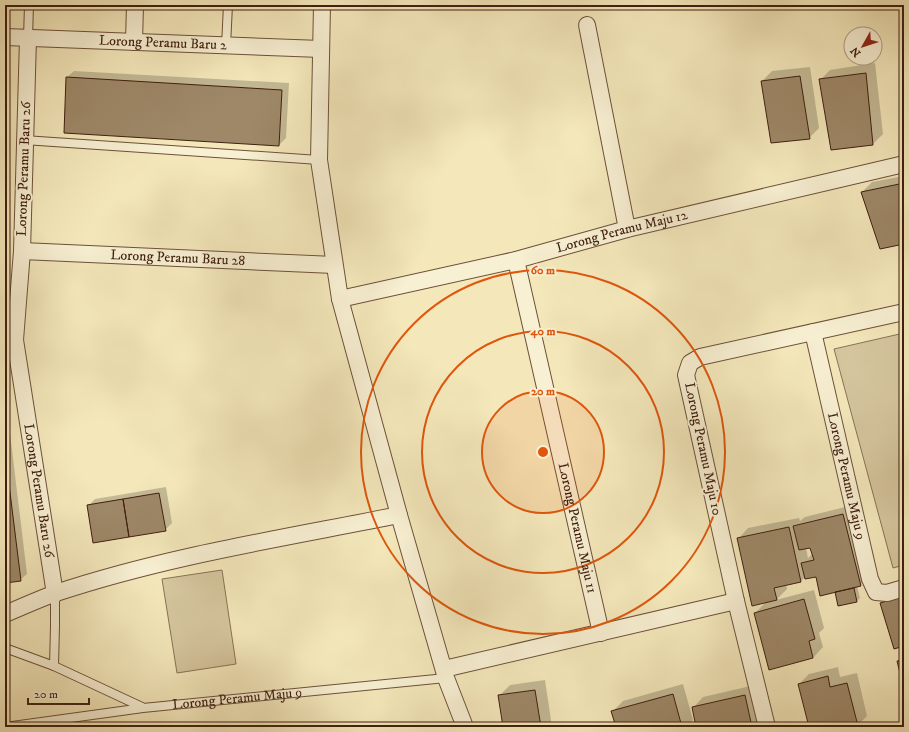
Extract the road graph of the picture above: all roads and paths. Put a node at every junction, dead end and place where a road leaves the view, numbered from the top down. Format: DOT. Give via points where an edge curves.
graph roads {
  1 [pos="29,5"];
  2 [pos="135,5"];
  3 [pos="228,5"];
  4 [pos="322,5"];
  5 [pos="587,25"];
  6 [pos="5,37"];
  7 [pos="28,38"];
  8 [pos="134,42"];
  9 [pos="226,46"];
  10 [pos="321,49"];
  11 [pos="24,140"];
  12 [pos="319,160"];
  13 [pos="904,164"];
  14 [pos="627,229"];
  15 [pos="22,251"];
  16 [pos="516,260"];
  17 [pos="334,265"];
  18 [pos="340,299"];
  19 [pos="904,312"];
  20 [pos="813,332"];
  21 [pos="10,340"];
  22 [pos="399,515"];
  23 [pos="904,588"];
  24 [pos="55,594"];
  25 [pos="736,601"];
  26 [pos="5,614"];
  27 [pos="601,632"];
  28 [pos="5,648"];
  29 [pos="54,666"];
  30 [pos="445,674"];
  31 [pos="143,708"];
  32 [pos="5,727"];
  33 [pos="464,727"];
  34 [pos="767,727"];
  1 -- 7 [label="lane, Lorong Peramu Baru 26"];
  2 -- 8 [label="street"];
  3 -- 9 [label="lane"];
  4 -- 10 [label="street"];
  5 -- 14 [label="street"];
  6 -- 7 [label="street, Lorong Peramu Baru 2"];
  7 -- 8 [label="street, Lorong Peramu Baru 2"];
  7 -- 11 [label="street, Lorong Peramu Baru 26"];
  8 -- 9 [label="street, Lorong Peramu Baru 2"];
  9 -- 10 [label="street, Lorong Peramu Baru 2"];
  10 -- 12 [label="street"];
  11 -- 12 [label="lane"];
  11 -- 15 [label="street, Lorong Peramu Baru 26"];
  12 -- 17 [label="street"];
  13 -- 14 [label="street, Lorong Peramu Maju 12"];
  14 -- 16 [label="street, Lorong Peramu Maju 12"];
  15 -- 17 [label="street, Lorong Peramu Baru 28"];
  15 -- 21 [label="street, Lorong Peramu Baru 26"];
  16 -- 18 [label="street, Lorong Peramu Maju 12"];
  16 -- 27 [label="street, Lorong Peramu Maju 11"];
  17 -- 18 [label="street"];
  18 -- 22 [label="street"];
  19 -- 20 [label="street, Lorong Peramu Maju 10"];
  20 -- 23 [label="street, Lorong Peramu Maju 9" via="870,580 876,592 887,593"];
  20 -- 25 [label="street, Lorong Peramu Maju 10" via="700,357 690,363 686,375"];
  21 -- 24 [label="street, Lorong Peramu Baru 26"];
  22 -- 24 [label="street" via="205,553 140,568"];
  22 -- 30 [label="street"];
  24 -- 26 [label="street"];
  24 -- 29 [label="lane"];
  25 -- 27 [label="street"];
  25 -- 34 [label="street, Lorong Peramu Maju 10"];
  27 -- 30 [label="street"];
  28 -- 29 [label="lane"];
  29 -- 31 [label="lane"];
  30 -- 31 [label="lane, Lorong Peramu Maju 9"];
  30 -- 33 [label="street"];
  31 -- 32 [label="lane, Lorong Peramu Maju 9"];
}
